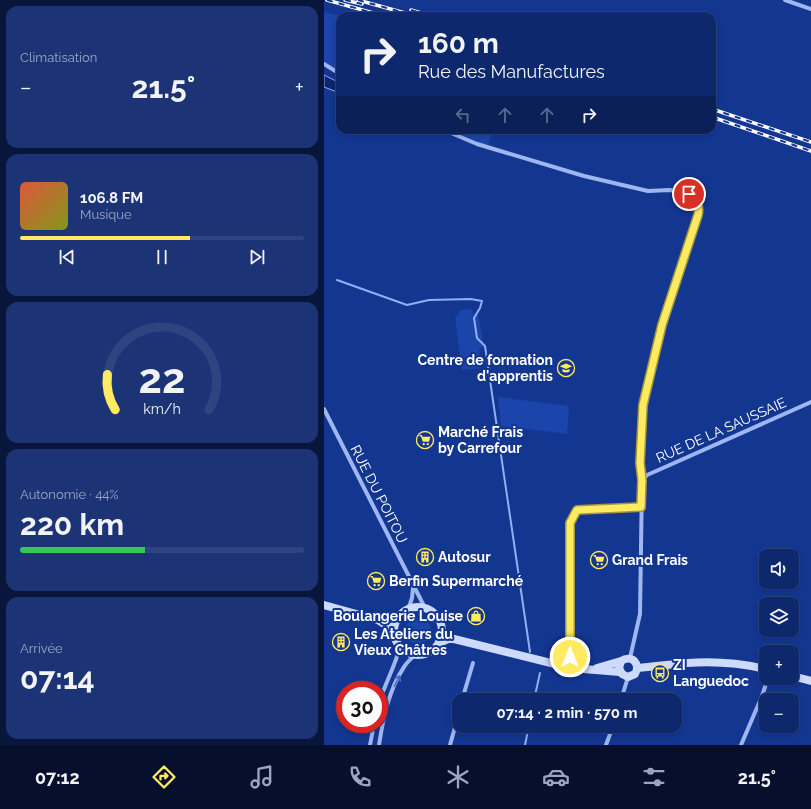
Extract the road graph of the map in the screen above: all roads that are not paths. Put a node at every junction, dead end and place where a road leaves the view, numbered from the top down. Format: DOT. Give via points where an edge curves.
graph roads {
  1 [pos="785,0"];
  2 [pos="811,9"];
  3 [pos="324,64"];
  4 [pos="336,72"];
  5 [pos="453,134"];
  6 [pos="811,402"];
  7 [pos="324,409"];
  8 [pos="642,480"];
  9 [pos="641,507"];
  10 [pos="413,588"];
  11 [pos="324,605"];
  12 [pos="425,608"];
  13 [pos="408,610"];
  14 [pos="398,619"];
  15 [pos="378,620"];
  16 [pos="442,628"];
  17 [pos="394,630"];
  18 [pos="454,639"];
  19 [pos="439,643"];
  20 [pos="400,646"];
  21 [pos="415,655"];
  22 [pos="630,658"];
  23 [pos="621,661"];
  24 [pos="473,663"];
  25 [pos="568,667"];
  26 [pos="638,668"];
  27 [pos="759,668"];
  28 [pos="591,670"];
  29 [pos="620,672"];
  30 [pos="628,677"];
  31 [pos="799,678"];
  32 [pos="387,681"];
  33 [pos="811,681"];
  34 [pos="766,685"];
  35 [pos="464,693"];
  36 [pos="623,693"];
  37 [pos="372,733"];
  38 [pos="453,733"];
  39 [pos="610,733"];
  40 [pos="370,745"];
  41 [pos="378,745"];
  42 [pos="450,745"];
  43 [pos="606,745"];
  44 [pos="741,745"];
  1 -- 2 [label="street"];
  3 -- 4 [label="street"];
  5 -- 8 [label="street" via="486,148 584,176 648,191 684,192 696,199 699,209 696,221 662,325 643,405 640,463"];
  6 -- 8 [label="street, RUE DE LA SAUSSAIE" via="647,475"];
  7 -- 10 [label="street, RUE DU POITOU"];
  8 -- 9 [label="street"];
  9 -- 22 [label="street" via="640,614"];
  9 -- 25 [label="street" via="577,510 572,517"];
  10 -- 12 [label="street, RUE DU POITOU"];
  10 -- 13 [label="street"];
  11 -- 15 [label="street"];
  12 -- 13 [label="street" via="416,607"];
  12 -- 16 [label="street" via="436,616"];
  13 -- 14 [label="street"];
  14 -- 15 [label="street"];
  14 -- 17 [label="street"];
  15 -- 17 [label="street"];
  16 -- 18 [label="street"];
  16 -- 19 [label="street"];
  17 -- 20 [label="street"];
  18 -- 19 [label="street"];
  18 -- 25 [label="street"];
  19 -- 21 [label="street" via="433,650"];
  20 -- 21 [label="street" via="409,654"];
  20 -- 32 [label="street" via="397,660"];
  41 -- 21 [label="street, one-way" via="394,685 404,666"];
  22 -- 23 [label="street"];
  22 -- 26 [label="street" via="635,661"];
  23 -- 28 [label="street"];
  23 -- 29 [label="street"];
  24 -- 35 [label="street"];
  25 -- 28 [label="street"];
  26 -- 27 [label="street" via="721,662"];
  26 -- 30 [label="street" via="635,674"];
  28 -- 29 [label="street"];
  29 -- 30 [label="street"];
  30 -- 36 [label="street"];
  31 -- 33 [label="street"];
  34 -- 44 [label="street"];
  37 -- 40 [label="street"];
  38 -- 42 [label="street"];
  39 -- 43 [label="street"];
}
